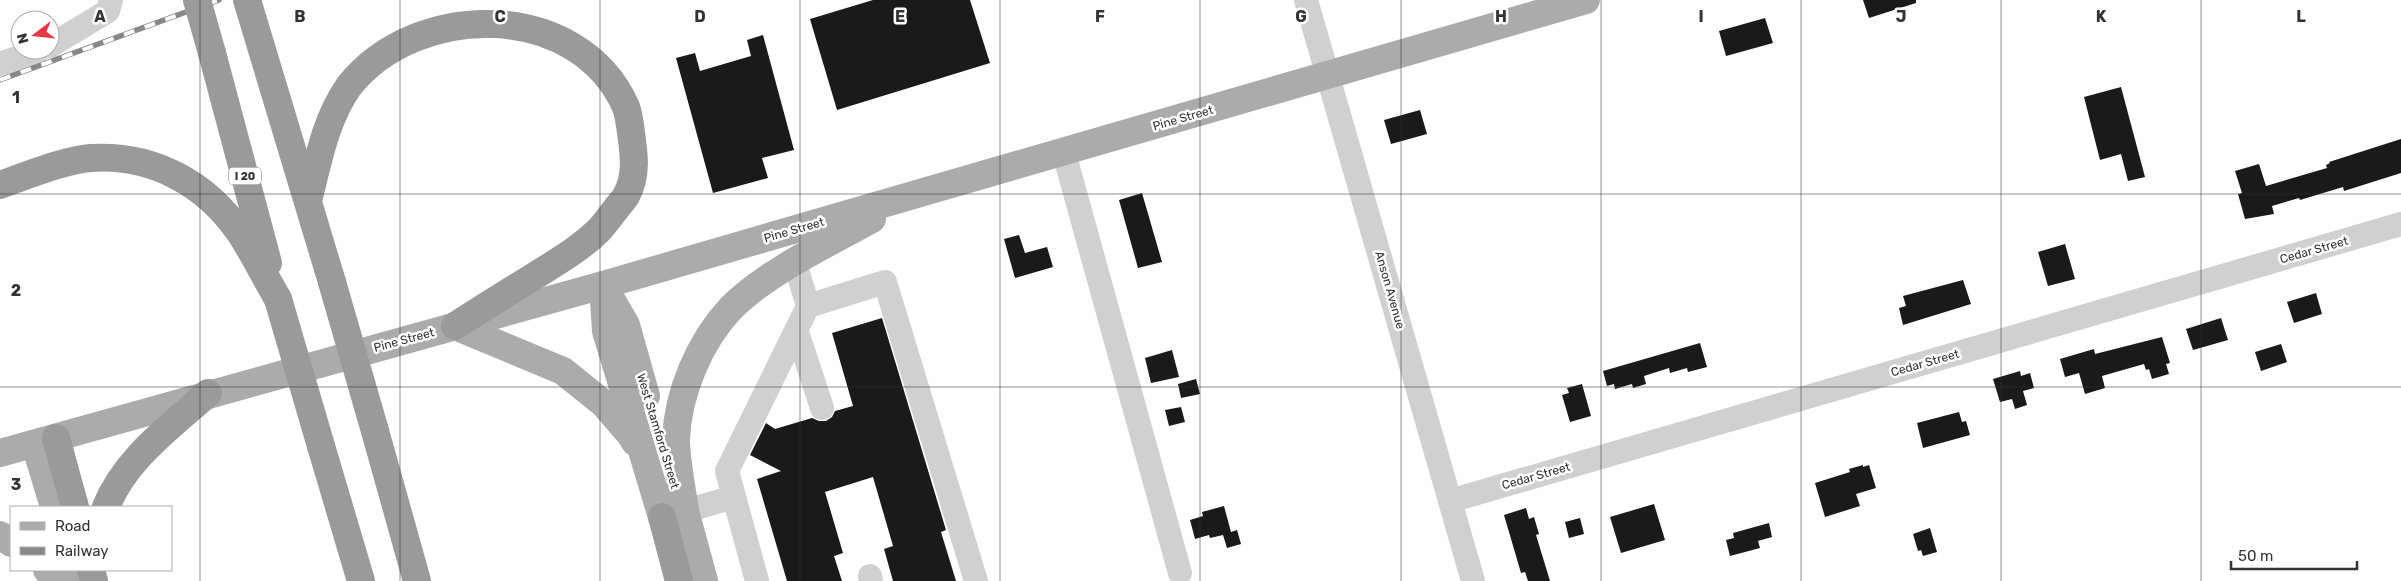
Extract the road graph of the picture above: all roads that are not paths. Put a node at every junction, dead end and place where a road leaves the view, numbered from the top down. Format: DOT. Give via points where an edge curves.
graph roads {
  1 [pos="111,0"];
  2 [pos="197,0"];
  3 [pos="248,0"];
  4 [pos="1306,0"];
  5 [pos="1586,0"];
  6 [pos="60,40"];
  7 [pos="1328,75"];
  8 [pos="1064,153"];
  9 [pos="0,185"];
  10 [pos="912,196"];
  11 [pos="308,201"];
  12 [pos="2401,224"];
  13 [pos="795,263"];
  14 [pos="603,285"];
  15 [pos="278,299"];
  16 [pos="808,306"];
  17 [pos="455,326"];
  18 [pos="797,332"];
  19 [pos="208,393"];
  20 [pos="822,408"];
  21 [pos="45,441"];
  22 [pos="0,453"];
  23 [pos="652,476"];
  24 [pos="734,498"];
  25 [pos="1450,501"];
  26 [pos="54,506"];
  27 [pos="74,506"];
  28 [pos="106,506"];
  29 [pos="673,514"];
  30 [pos="48,571"];
  31 [pos="1180,573"];
  32 [pos="56,581"];
  33 [pos="361,581"];
  34 [pos="417,581"];
  35 [pos="679,581"];
  36 [pos="704,581"];
  37 [pos="757,581"];
  38 [pos="976,581"];
  39 [pos="1473,581"];
  1 -- 6 [label="street" via="108,11"];
  2 -- 15 [label="highway, I 20, bridge"];
  3 -- 11 [label="highway"];
  4 -- 7 [label="street, Anson Avenue"];
  5 -- 7 [label="main road, Pine Street"];
  7 -- 8 [label="main road, Pine Street"];
  7 -- 25 [label="street, Anson Avenue"];
  8 -- 10 [label="main road, Pine Street"];
  8 -- 31 [label="street"];
  9 -- 15 [label="highway" via="90,158 137,160 170,171 204,193 223,212 240,233"];
  10 -- 13 [label="main road"];
  10 -- 14 [label="main road, Pine Street"];
  11 -- 17 [label="highway" via="321,146 333,113 349,86 367,65 407,37 437,25 470,18 501,18 534,24 572,41 604,69 627,108 636,159 628,194 600,230 566,256"];
  11 -- 34 [label="highway, bridge"];
  12 -- 25 [label="street, Cedar Street"];
  13 -- 16 [label="street"];
  13 -- 29 [label="main road" via="773,275 731,308 702,348 684,394 676,439"];
  14 -- 17 [label="main road, Pine Street"];
  14 -- 23 [label="main road" via="606,330"];
  14 -- 29 [label="main road, West Stamford Street" via="626,325 668,472"];
  15 -- 33 [label="highway, I 20, bridge"];
  16 -- 18 [label="street"];
  16 -- 38 [label="street" via="885,282"];
  17 -- 19 [label="main road, Pine Street"];
  17 -- 23 [label="main road" via="563,371 604,404 630,434"];
  18 -- 20 [label="street"];
  18 -- 24 [label="street" via="728,471"];
  19 -- 21 [label="main road, Pine Street"];
  19 -- 28 [label="highway" via="140,454 113,491"];
  21 -- 22 [label="main road, Pine Street"];
  21 -- 26 [label="main road"];
  21 -- 27 [label="highway"];
  23 -- 29 [label="main road"];
  24 -- 29 [label="street"];
  24 -- 37 [label="street"];
  25 -- 39 [label="street, Anson Avenue"];
  29 -- 35 [label="highway"];
  29 -- 36 [label="main road, West Stamford Street"];
  30 -- 32 [label="main road"];
}
